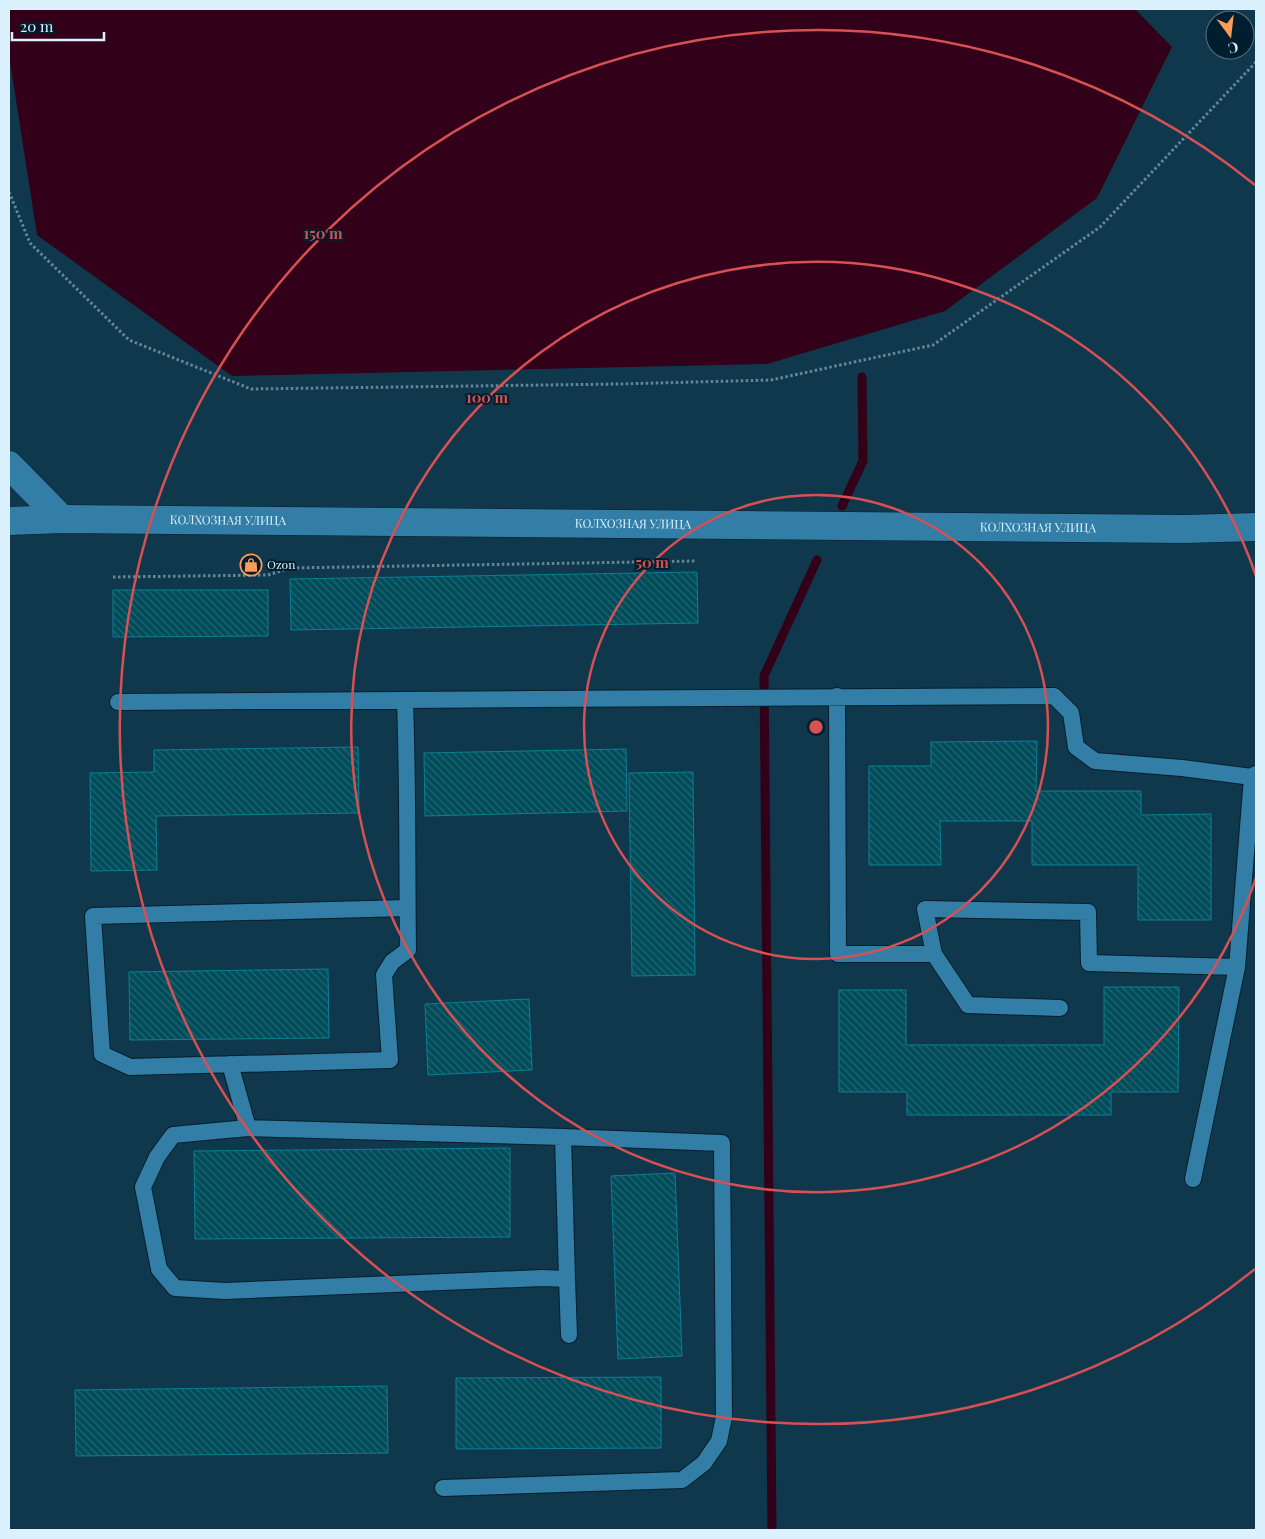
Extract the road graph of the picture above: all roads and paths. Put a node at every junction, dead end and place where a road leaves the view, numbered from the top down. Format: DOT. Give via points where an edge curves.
graph roads {
  1 [pos="1256,62"];
  2 [pos="9,192"];
  3 [pos="9,465"];
  4 [pos="62,519"];
  5 [pos="9,521"];
  6 [pos="1256,527"];
  7 [pos="696,561"];
  8 [pos="113,577"];
  9 [pos="838,696"];
  10 [pos="118,702"];
  11 [pos="405,702"];
  12 [pos="1254,775"];
  13 [pos="408,908"];
  14 [pos="934,954"];
  15 [pos="1237,967"];
  16 [pos="1060,1008"];
  17 [pos="230,1064"];
  18 [pos="248,1128"];
  19 [pos="563,1137"];
  20 [pos="1193,1179"];
  21 [pos="567,1279"];
  22 [pos="569,1335"];
  23 [pos="443,1488"];
  1 -- 2 [label="path" via="1100,227 933,345 771,380 250,388 128,340 30,243"];
  3 -- 4 [label="street"];
  4 -- 5 [label="street, КОЛХОЗНАЯ УЛИЦА"];
  4 -- 6 [label="street, КОЛХОЗНАЯ УЛИЦА" via="1175,529"];
  7 -- 8 [label="path" via="290,568 268,574"];
  9 -- 11 [label="lane"];
  9 -- 12 [label="lane" via="1054,696 1070,713 1076,746 1095,761"];
  9 -- 14 [label="lane" via="838,954"];
  10 -- 11 [label="lane"];
  11 -- 13 [label="lane"];
  12 -- 15 [label="lane"];
  13 -- 17 [label="lane" via="408,950 392,962 384,975 390,1060"];
  13 -- 17 [label="lane" via="93,916 102,1054 130,1067"];
  14 -- 15 [label="lane" via="925,908 1088,912 1089,963"];
  14 -- 16 [label="lane" via="968,1005"];
  15 -- 20 [label="lane"];
  17 -- 18 [label="lane"];
  18 -- 19 [label="lane"];
  18 -- 21 [label="lane" via="173,1135 157,1156 143,1187 159,1269 174,1288 225,1291"];
  19 -- 21 [label="lane"];
  19 -- 23 [label="lane" via="722,1143 724,1417 720,1441 704,1464 682,1480"];
  21 -- 22 [label="lane"];
}
